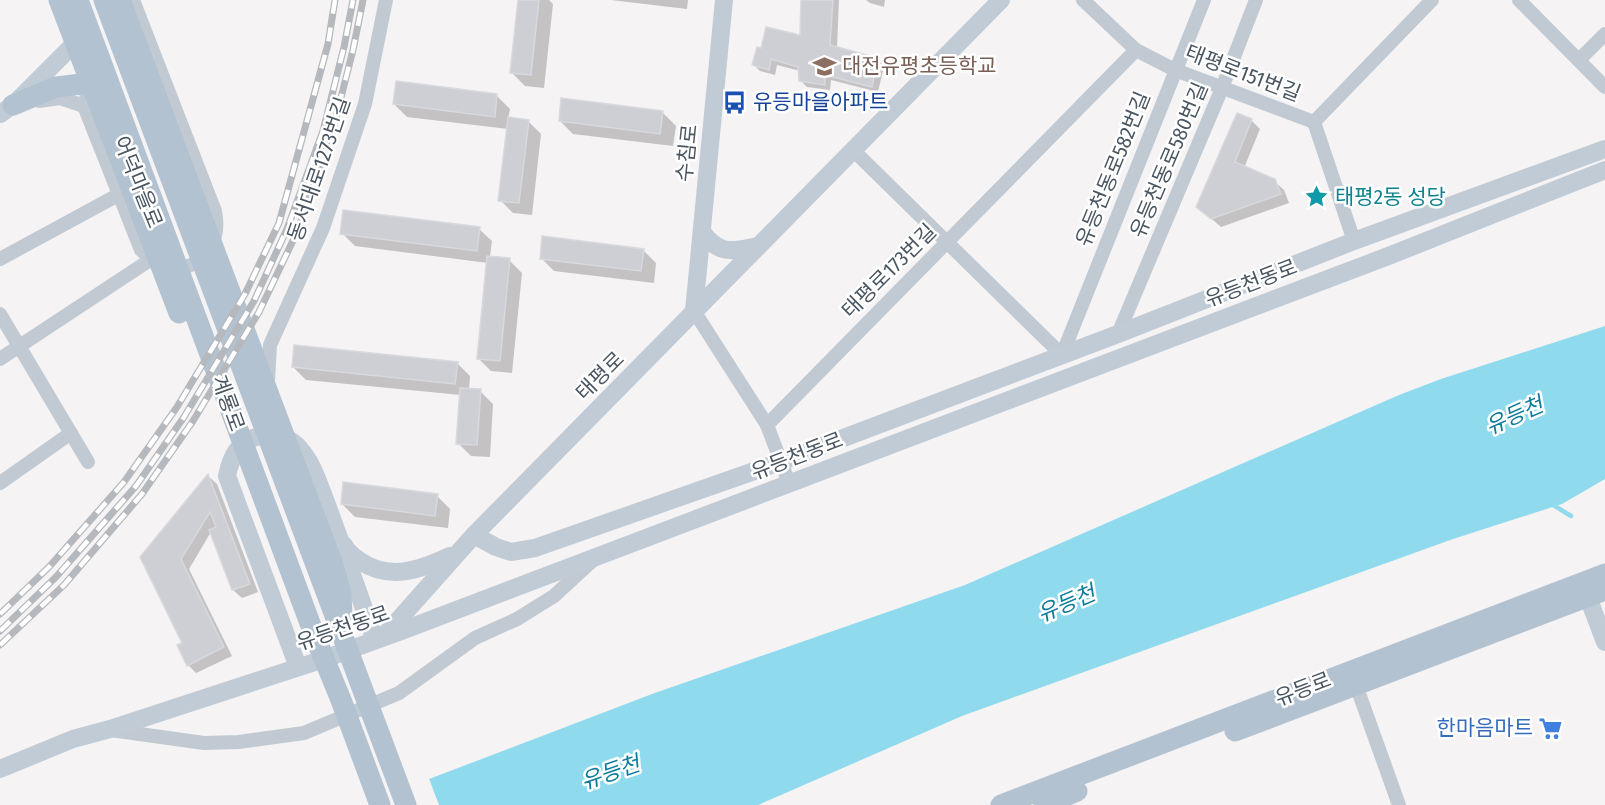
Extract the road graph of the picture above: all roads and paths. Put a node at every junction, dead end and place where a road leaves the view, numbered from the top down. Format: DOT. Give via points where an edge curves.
graph roads {
  1 [pos="59,0"];
  2 [pos="78,0"];
  3 [pos="104,0"];
  4 [pos="120,0"];
  5 [pos="133,0"];
  6 [pos="386,0"];
  7 [pos="724,0"];
  8 [pos="1001,0"];
  9 [pos="1083,0"];
  10 [pos="1204,0"];
  11 [pos="1256,0"];
  12 [pos="1432,0"];
  13 [pos="1519,0"];
  14 [pos="1605,34"];
  15 [pos="75,43"];
  16 [pos="1136,50"];
  17 [pos="1579,60"];
  18 [pos="1175,70"];
  19 [pos="1605,87"];
  20 [pos="1222,88"];
  21 [pos="89,94"];
  22 [pos="6,110"];
  23 [pos="1314,122"];
  24 [pos="1605,149"];
  25 [pos="853,150"];
  26 [pos="1605,170"];
  27 [pos="118,195"];
  28 [pos="702,232"];
  29 [pos="1354,241"];
  30 [pos="947,243"];
  31 [pos="758,246"];
  32 [pos="0,259"];
  33 [pos="156,263"];
  34 [pos="694,311"];
  35 [pos="0,314"];
  36 [pos="1118,334"];
  37 [pos="19,345"];
  38 [pos="1062,355"];
  39 [pos="0,359"];
  40 [pos="766,425"];
  41 [pos="71,434"];
  42 [pos="265,434"];
  43 [pos="88,462"];
  44 [pos="780,462"];
  45 [pos="0,483"];
  46 [pos="789,483"];
  47 [pos="336,529"];
  48 [pos="474,535"];
  49 [pos="457,553"];
  50 [pos="598,555"];
  51 [pos="1605,574"];
  52 [pos="1592,590"];
  53 [pos="338,627"];
  54 [pos="314,634"];
  55 [pos="379,639"];
  56 [pos="1605,642"];
  57 [pos="348,651"];
  58 [pos="324,659"];
  59 [pos="298,667"];
  60 [pos="1356,685"];
  61 [pos="110,729"];
  62 [pos="0,769"];
  63 [pos="380,805"];
  64 [pos="406,805"];
  65 [pos="1001,805"];
  66 [pos="1044,805"];
  67 [pos="1399,805"];
  1 -- 15 [label="main road"];
  2 -- 54 [label="main road, 계룡로"];
  3 -- 53 [label="main road, 계룡로"];
  4 -- 53 [label="main road" via="333,565 341,594 342,617"];
  5 -- 33 [label="street" via="215,211 217,225 216,238 201,260 176,268"];
  6 -- 42 [label="street, 동서대로1273번길" via="365,104 322,228 270,345"];
  7 -- 28 [label="main road, 수침로"];
  8 -- 25 [label="main road, 태평로"];
  9 -- 16 [label="street, 태평로151번길"];
  10 -- 18 [label="street, 유등천동로582번길"];
  11 -- 20 [label="street, 유등천동로580번길"];
  12 -- 23 [label="street, 태평로151번길"];
  13 -- 17 [label="street"];
  14 -- 17 [label="street"];
  15 -- 21 [label="main road"];
  15 -- 22 [label="main road"];
  16 -- 18 [label="street, 태평로151번길"];
  16 -- 30 [label="street, 태평로173번길"];
  17 -- 19 [label="street"];
  18 -- 20 [label="street, 태평로151번길"];
  18 -- 38 [label="street, 유등천동로582번길"];
  20 -- 23 [label="street, 태평로151번길"];
  20 -- 36 [label="street, 유등천동로580번길"];
  21 -- 22 [label="main road" via="56,87"];
  21 -- 27 [label="street, 어덕마을로"];
  21 -- 54 [label="main road" via="300,627"];
  23 -- 29 [label="street"];
  24 -- 29 [label="main road, 유등천동로"];
  25 -- 30 [label="street"];
  25 -- 31 [label="main road, 태평로"];
  26 -- 46 [label="main road, 유등천동로" via="1392,255"];
  27 -- 32 [label="street"];
  27 -- 33 [label="street, 어덕마을로" via="141,250"];
  28 -- 31 [label="main road" via="712,245 731,251"];
  28 -- 34 [label="main road, 수침로"];
  29 -- 36 [label="main road, 유등천동로"];
  30 -- 38 [label="street"];
  30 -- 40 [label="street, 태평로173번길"];
  31 -- 34 [label="main road, 태평로"];
  33 -- 37 [label="street"];
  34 -- 40 [label="street"];
  34 -- 48 [label="main road, 태평로"];
  35 -- 37 [label="street"];
  36 -- 38 [label="main road, 유등천동로"];
  37 -- 39 [label="street"];
  37 -- 41 [label="street"];
  38 -- 44 [label="main road, 유등천동로"];
  40 -- 44 [label="street"];
  41 -- 43 [label="street"];
  41 -- 45 [label="street"];
  42 -- 47 [label="main road" via="278,435 300,448 312,466"];
  42 -- 59 [label="main road" via="240,446 230,461 227,476"];
  44 -- 46 [label="street"];
  44 -- 48 [label="main road, 유등천동로" via="535,548 511,552"];
  46 -- 50 [label="main road, 유등천동로"];
  47 -- 49 [label="main road" via="347,552 386,573 423,568"];
  47 -- 55 [label="main road"];
  48 -- 49 [label="main road, 태평로"];
  49 -- 55 [label="main road, 태평로"];
  50 -- 55 [label="main road, 유등천동로"];
  50 -- 61 [label="street" via="554,596 518,619 475,638 399,693 304,733 204,743"];
  51 -- 52 [label="main road, 유등로"];
  52 -- 56 [label="main road"];
  52 -- 60 [label="main road, 유등로"];
  52 -- 65 [label="main road, 유등로"];
  53 -- 57 [label="main road, 계룡로"];
  54 -- 58 [label="main road, 계룡로"];
  55 -- 57 [label="main road, 유등천동로"];
  57 -- 58 [label="main road, 유등천동로"];
  57 -- 64 [label="main road, 계룡로"];
  58 -- 59 [label="main road, 유등천동로"];
  58 -- 63 [label="main road, 계룡로"];
  59 -- 61 [label="main road, 유등천동로"];
  60 -- 66 [label="main road, 유등로"];
  60 -- 67 [label="street"];
  61 -- 62 [label="main road, 유등천동로" via="73,739"];
}
